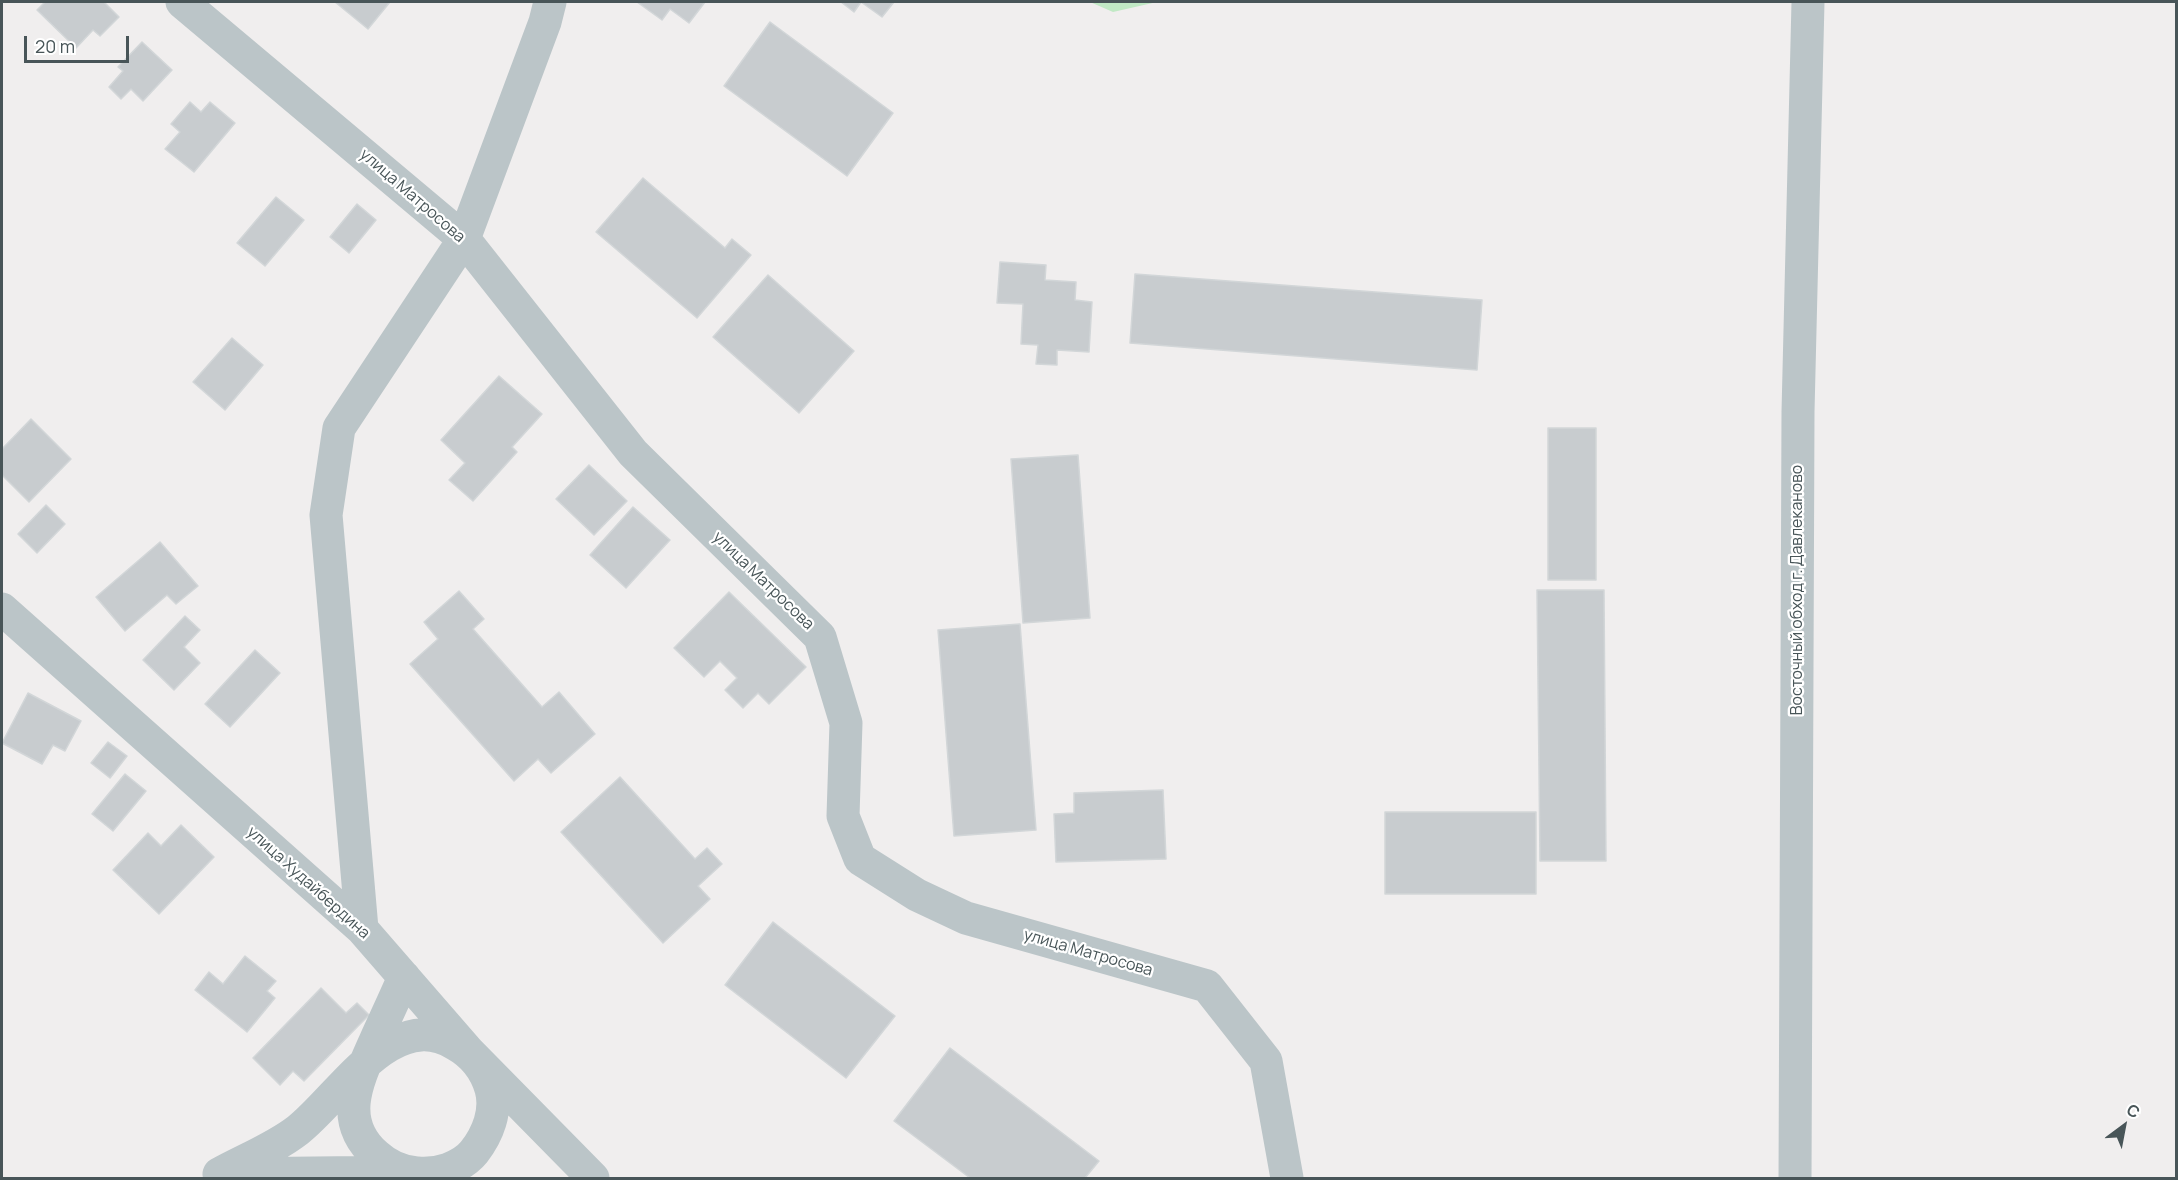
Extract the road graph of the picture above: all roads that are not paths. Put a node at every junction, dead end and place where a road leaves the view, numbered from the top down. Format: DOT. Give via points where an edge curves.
graph roads {
  1 [pos="182,2"];
  2 [pos="550,2"];
  3 [pos="1808,2"];
  4 [pos="464,239"];
  5 [pos="2,609"];
  6 [pos="362,929"];
  7 [pos="404,977"];
  8 [pos="468,1051"];
  9 [pos="364,1068"];
  10 [pos="418,1175"];
  11 [pos="210,1176"];
  12 [pos="593,1179"];
  13 [pos="1287,1179"];
  14 [pos="1795,1179"];
  1 -- 4 [label="street, улица Матросова"];
  2 -- 4 [label="street"];
  3 -- 14 [label="street, Восточный обход г. Давлеканово" via="1798,424"];
  4 -- 6 [label="street" via="339,428 326,515"];
  4 -- 13 [label="street, улица Матросова" via="633,453 820,637 846,723 843,816 860,859 917,895 966,918 1208,986 1266,1061"];
  5 -- 6 [label="street, улица Худайбердина"];
  6 -- 7 [label="street, улица Худайбердина"];
  7 -- 8 [label="street, улица Худайбердина"];
  7 -- 9 [label="street"];
  8 -- 9 [label="street" via="448,1039 424,1035 401,1038 379,1050"];
  8 -- 10 [label="street" via="483,1069 491,1090 492,1113 485,1136 472,1155 453,1168"];
  8 -- 12 [label="street, улица Худайбердина"];
  9 -- 10 [label="street" via="355,1088 353,1110 358,1131 370,1150 387,1164"];
  9 -- 11 [label="street" via="297,1131"];
  10 -- 11 [label="street"];
}
